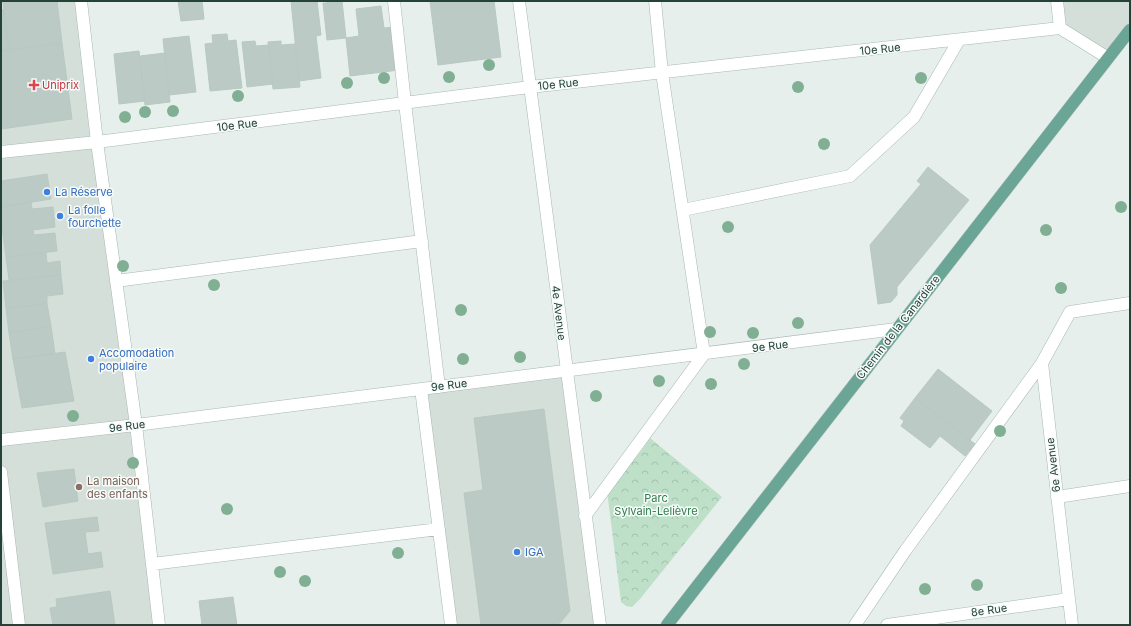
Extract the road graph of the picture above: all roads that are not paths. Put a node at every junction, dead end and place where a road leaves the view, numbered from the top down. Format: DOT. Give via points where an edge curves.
graph roads {
  1 [pos="81,1"];
  2 [pos="394,1"];
  3 [pos="518,1"];
  4 [pos="655,1"];
  5 [pos="1057,1"];
  6 [pos="1060,28"];
  7 [pos="1130,30"];
  8 [pos="959,40"];
  9 [pos="1108,58"];
  10 [pos="662,73"];
  11 [pos="530,87"];
  12 [pos="405,103"];
  13 [pos="97,142"];
  14 [pos="1,152"];
  15 [pos="683,210"];
  16 [pos="422,241"];
  17 [pos="116,281"];
  18 [pos="1130,303"];
  19 [pos="896,329"];
  20 [pos="704,354"];
  21 [pos="1042,363"];
  22 [pos="566,371"];
  23 [pos="439,387"];
  24 [pos="421,389"];
  25 [pos="136,425"];
  26 [pos="1,440"];
  27 [pos="1,472"];
  28 [pos="1130,486"];
  29 [pos="1057,497"];
  30 [pos="585,516"];
  31 [pos="439,529"];
  32 [pos="152,564"];
  33 [pos="1069,599"];
  34 [pos="20,625"];
  35 [pos="159,625"];
  36 [pos="452,625"];
  37 [pos="600,625"];
  38 [pos="667,625"];
  39 [pos="855,625"];
  40 [pos="886,625"];
  41 [pos="1072,625"];
  1 -- 13 [label="street"];
  2 -- 12 [label="street"];
  3 -- 11 [label="street, 4e Avenue"];
  4 -- 10 [label="street"];
  5 -- 6 [label="street"];
  6 -- 8 [label="street, 10e Rue"];
  6 -- 9 [label="street"];
  7 -- 9 [label="main road, Chemin de la Canardière"];
  8 -- 10 [label="street, 10e Rue"];
  8 -- 15 [label="street" via="914,117 850,176"];
  9 -- 19 [label="main road, Chemin de la Canardière"];
  10 -- 11 [label="street, 10e Rue"];
  10 -- 15 [label="street"];
  11 -- 12 [label="street, 10e Rue"];
  11 -- 22 [label="street, 4e Avenue"];
  12 -- 13 [label="street, 10e Rue"];
  12 -- 16 [label="street"];
  13 -- 14 [label="street, 10e Rue"];
  13 -- 17 [label="street"];
  15 -- 20 [label="street"];
  16 -- 17 [label="street"];
  16 -- 23 [label="street"];
  17 -- 25 [label="street"];
  18 -- 21 [label="street" via="1070,312"];
  19 -- 20 [label="street, 9e Rue"];
  19 -- 38 [label="main road, Chemin de la Canardière"];
  20 -- 22 [label="street, 9e Rue"];
  20 -- 30 [label="street"];
  21 -- 29 [label="street, 6e Avenue"];
  21 -- 39 [label="street" via="905,550"];
  22 -- 23 [label="street, 9e Rue"];
  22 -- 30 [label="street, 4e Avenue"];
  23 -- 24 [label="street, 9e Rue"];
  24 -- 25 [label="street, 9e Rue"];
  24 -- 31 [label="street"];
  25 -- 26 [label="street, 9e Rue"];
  25 -- 32 [label="street"];
  27 -- 34 [label="street"];
  28 -- 29 [label="street"];
  29 -- 33 [label="street, 6e Avenue"];
  30 -- 37 [label="street, 4e Avenue"];
  31 -- 32 [label="street"];
  31 -- 36 [label="street"];
  32 -- 35 [label="street"];
  33 -- 40 [label="street, 8e Rue"];
  33 -- 41 [label="street, 6e Avenue"];
}
